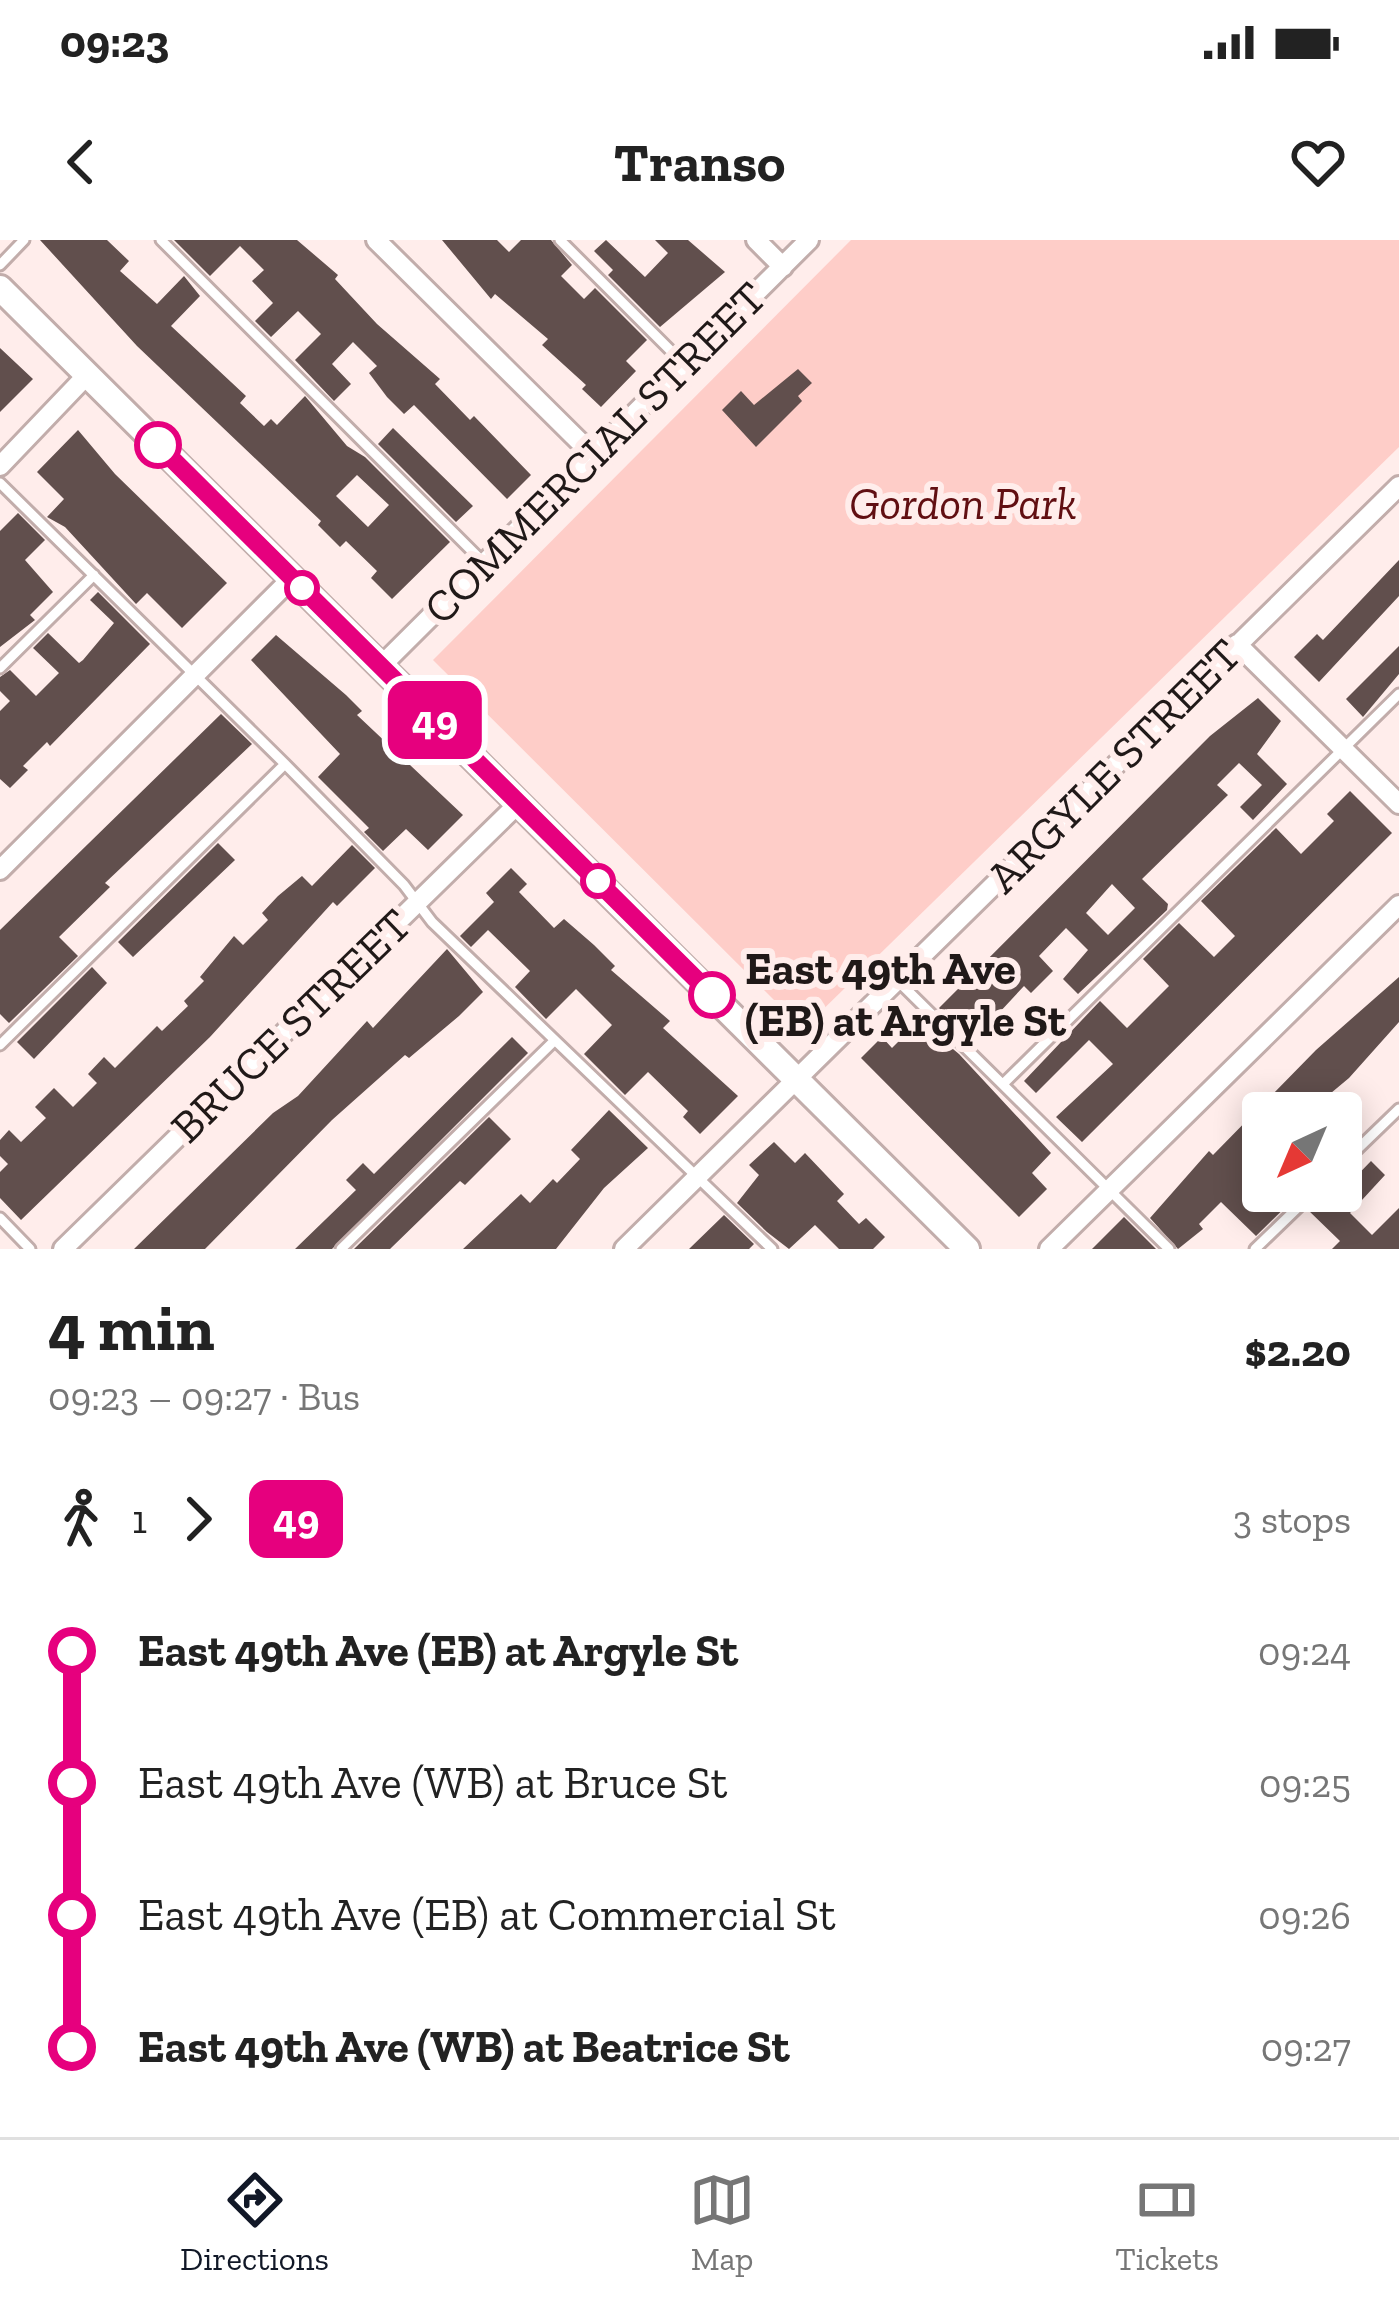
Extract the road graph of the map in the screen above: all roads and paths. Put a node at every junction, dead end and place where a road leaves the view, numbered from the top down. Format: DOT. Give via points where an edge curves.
graph roads {
  1 [pos="24,240"];
  2 [pos="161,240"];
  3 [pos="376,240"];
  4 [pos="560,240"];
  5 [pos="757,240"];
  6 [pos="809,240"];
  7 [pos="0,265"];
  8 [pos="783,267"];
  9 [pos="0,288"];
  10 [pos="684,364"];
  11 [pos="87,375"];
  12 [pos="592,454"];
  13 [pos="0,466"];
  14 [pos="0,483"];
  15 [pos="1399,486"];
  16 [pos="483,562"];
  17 [pos="94,575"];
  18 [pos="292,578"];
  19 [pos="1237,644"];
  20 [pos="381,666"];
  21 [pos="0,668"];
  22 [pos="196,674"];
  23 [pos="1399,694"];
  24 [pos="1344,748"];
  25 [pos="285,764"];
  26 [pos="518,803"];
  27 [pos="1399,804"];
  28 [pos="0,870"];
  29 [pos="418,903"];
  30 [pos="1399,904"];
  31 [pos="896,979"];
  32 [pos="553,1042"];
  33 [pos="0,1045"];
  34 [pos="798,1080"];
  35 [pos="1004,1084"];
  36 [pos="1399,1109"];
  37 [pos="1362,1145"];
  38 [pos="695,1178"];
  39 [pos="1109,1190"];
  40 [pos="1293,1212"];
  41 [pos="0,1218"];
  42 [pos="30,1249"];
  43 [pos="63,1249"];
  44 [pos="341,1249"];
  45 [pos="624,1249"];
  46 [pos="772,1249"];
  47 [pos="968,1249"];
  48 [pos="1048,1249"];
  49 [pos="1169,1249"];
  50 [pos="1255,1249"];
  1 -- 7 [label="lane"];
  2 -- 16 [label="lane"];
  3 -- 12 [label="street"];
  4 -- 10 [label="lane"];
  5 -- 8 [label="street"];
  6 -- 8 [label="street, COMMERCIAL STREET"];
  8 -- 10 [label="street, COMMERCIAL STREET"];
  9 -- 11 [label="street"];
  10 -- 12 [label="street, COMMERCIAL STREET"];
  11 -- 13 [label="street"];
  11 -- 18 [label="street"];
  12 -- 16 [label="street, COMMERCIAL STREET"];
  14 -- 17 [label="lane"];
  15 -- 19 [label="street, ARGYLE STREET"];
  16 -- 20 [label="street, COMMERCIAL STREET"];
  17 -- 21 [label="lane"];
  17 -- 22 [label="lane"];
  18 -- 20 [label="street"];
  18 -- 22 [label="street"];
  19 -- 24 [label="street"];
  19 -- 31 [label="street, ARGYLE STREET"];
  20 -- 26 [label="street"];
  22 -- 25 [label="lane"];
  22 -- 28 [label="street"];
  23 -- 24 [label="lane"];
  24 -- 27 [label="street"];
  24 -- 35 [label="lane"];
  25 -- 29 [label="lane"];
  25 -- 33 [label="lane"];
  26 -- 29 [label="street, BRUCE STREET"];
  26 -- 34 [label="street"];
  29 -- 32 [label="lane"];
  29 -- 43 [label="street, BRUCE STREET"];
  30 -- 39 [label="street"];
  31 -- 34 [label="street, ARGYLE STREET"];
  31 -- 35 [label="lane"];
  32 -- 38 [label="lane"];
  32 -- 44 [label="lane"];
  34 -- 38 [label="street, ARGYLE STREET"];
  34 -- 47 [label="street"];
  35 -- 39 [label="lane"];
  36 -- 37 [label="lane"];
  38 -- 45 [label="street, ARGYLE STREET"];
  38 -- 46 [label="lane"];
  39 -- 48 [label="street"];
  39 -- 49 [label="lane"];
  40 -- 50 [label="lane"];
  41 -- 42 [label="lane"];
}
